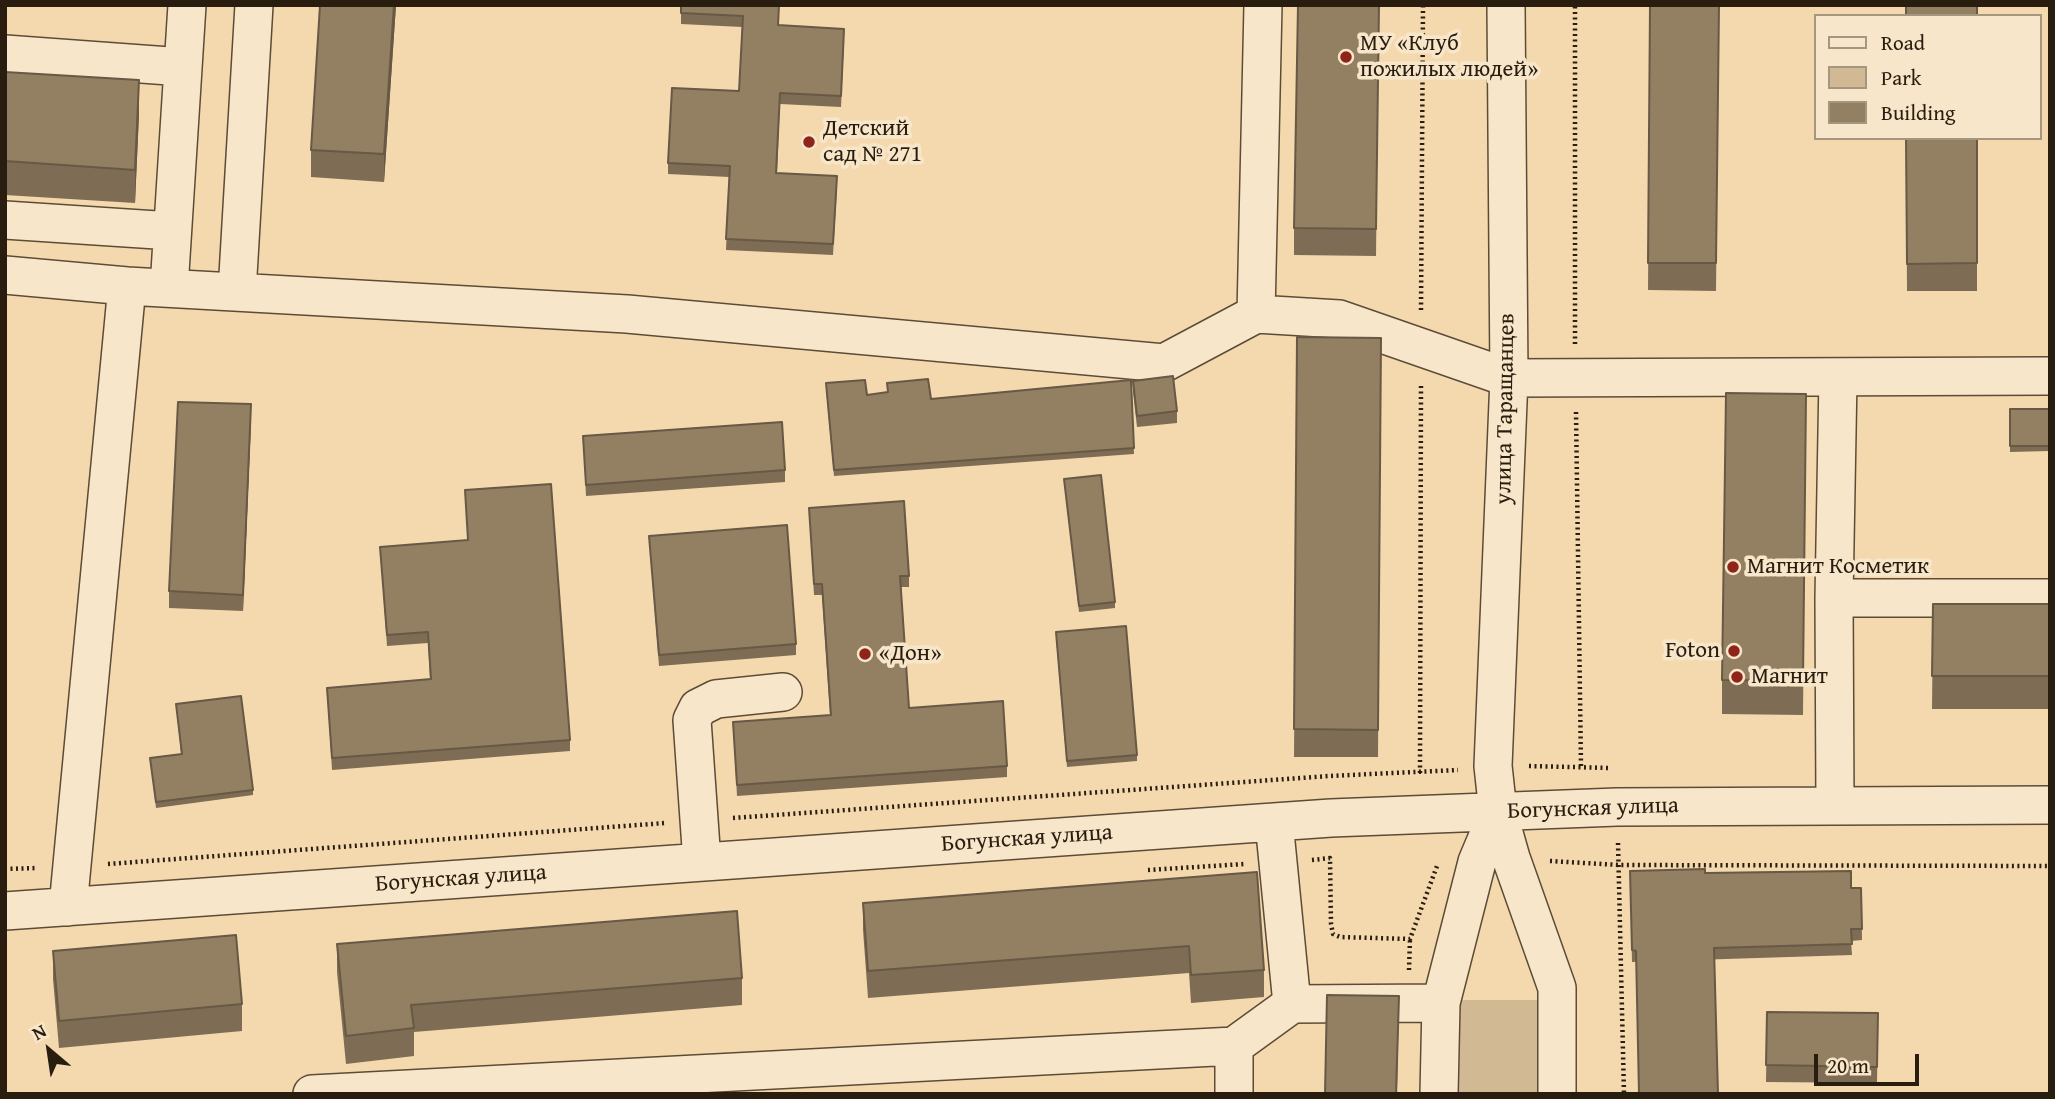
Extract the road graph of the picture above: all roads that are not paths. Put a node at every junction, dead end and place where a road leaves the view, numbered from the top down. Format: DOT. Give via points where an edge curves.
graph roads {
  1 [pos="187,5"];
  2 [pos="254,5"];
  3 [pos="1263,5"];
  4 [pos="1506,5"];
  5 [pos="5,54"];
  6 [pos="183,67"];
  7 [pos="5,220"];
  8 [pos="172,231"];
  9 [pos="5,275"];
  10 [pos="127,286"];
  11 [pos="169,288"];
  12 [pos="237,292"];
  13 [pos="1256,314"];
  14 [pos="2050,376"];
  15 [pos="1838,377"];
  16 [pos="1509,378"];
  17 [pos="1834,598"];
  18 [pos="2050,598"];
  19 [pos="783,692"];
  20 [pos="1835,805"];
  21 [pos="2050,805"];
  22 [pos="1498,812"];
  23 [pos="1274,822"];
  24 [pos="1494,860"];
  25 [pos="702,862"];
  26 [pos="68,907"];
  27 [pos="5,911"];
  28 [pos="1441,1003"];
  29 [pos="1292,1004"];
  30 [pos="1234,1046"];
  31 [pos="485,1089"];
  32 [pos="312,1094"];
  33 [pos="1234,1094"];
  34 [pos="1440,1094"];
  35 [pos="1557,1094"];
  1 -- 6 [label="street"];
  2 -- 12 [label="street"];
  3 -- 13 [label="street"];
  4 -- 16 [label="street, улица Таращанцев"];
  5 -- 6 [label="street"];
  6 -- 8 [label="street"];
  7 -- 8 [label="street"];
  8 -- 11 [label="street"];
  9 -- 10 [label="street"];
  10 -- 11 [label="street"];
  10 -- 26 [label="street"];
  11 -- 12 [label="street"];
  12 -- 13 [label="street" via="627,314 1164,363"];
  13 -- 16 [label="street" via="1339,319"];
  14 -- 15 [label="street"];
  15 -- 16 [label="street"];
  15 -- 17 [label="street"];
  16 -- 22 [label="street, улица Таращанцев" via="1493,766"];
  17 -- 18 [label="street"];
  17 -- 20 [label="street"];
  19 -- 25 [label="street" via="716,699 698,708 692,720"];
  20 -- 21 [label="street, Богунская улица"];
  20 -- 22 [label="street, Богунская улица"];
  22 -- 23 [label="street, Богунская улица"];
  22 -- 24 [label="street, улица Таращанцев"];
  23 -- 25 [label="street, Богунская улица"];
  23 -- 29 [label="street"];
  24 -- 28 [label="street, улица Таращанцев"];
  24 -- 35 [label="street" via="1557,988"];
  25 -- 26 [label="street, Богунская улица"];
  26 -- 27 [label="street, Богунская улица"];
  28 -- 29 [label="street"];
  28 -- 34 [label="street, улица Таращанцев"];
  29 -- 30 [label="street"];
  30 -- 31 [label="street"];
  30 -- 33 [label="street"];
  31 -- 32 [label="street"];
}
